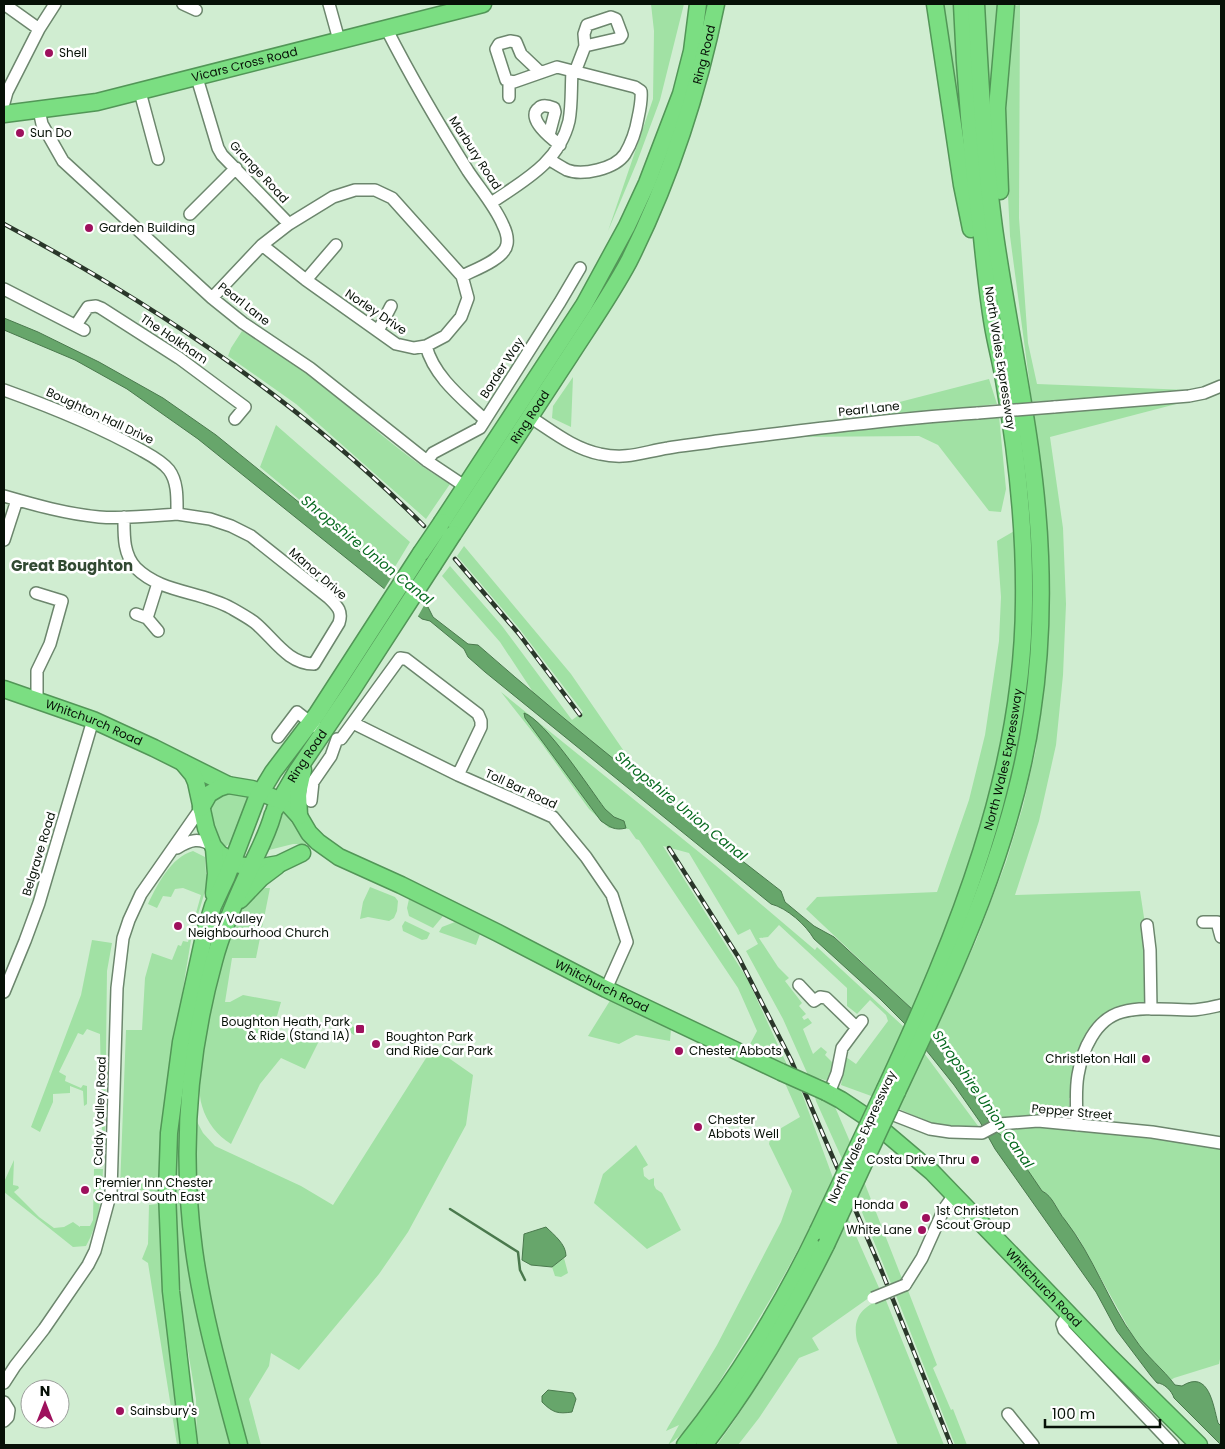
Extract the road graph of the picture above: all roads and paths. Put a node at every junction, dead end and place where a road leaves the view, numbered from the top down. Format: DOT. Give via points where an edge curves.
graph roads {
  1 [pos="4,4"];
  2 [pos="55,4"];
  3 [pos="183,4"];
  4 [pos="329,4"];
  5 [pos="483,4"];
  6 [pos="698,4"];
  7 [pos="706,4"];
  8 [pos="716,4"];
  9 [pos="935,4"];
  10 [pos="962,4"];
  11 [pos="976,4"];
  12 [pos="1006,4"];
  13 [pos="196,10"];
  14 [pos="386,28"];
  15 [pos="39,29"];
  16 [pos="339,40"];
  17 [pos="585,46"];
  18 [pos="692,51"];
  19 [pos="540,72"];
  20 [pos="573,72"];
  21 [pos="197,78"];
  22 [pos="509,82"];
  23 [pos="140,92"];
  24 [pos="509,97"];
  25 [pos="4,103"];
  26 [pos="39,110"];
  27 [pos="4,114"];
  28 [pos="549,135"];
  29 [pos="560,145"];
  30 [pos="158,159"];
  31 [pos="550,160"];
  32 [pos="236,168"];
  33 [pos="491,203"];
  34 [pos="190,214"];
  35 [pos="289,224"];
  36 [pos="336,245"];
  37 [pos="262,246"];
  38 [pos="580,268"];
  39 [pos="462,276"];
  40 [pos="306,280"];
  41 [pos="4,289"];
  42 [pos="212,298"];
  43 [pos="391,306"];
  44 [pos="993,326"];
  45 [pos="378,332"];
  46 [pos="1012,336"];
  47 [pos="426,346"];
  48 [pos="1221,386"];
  49 [pos="4,390"];
  50 [pos="530,417"];
  51 [pos="235,419"];
  52 [pos="485,420"];
  53 [pos="427,461"];
  54 [pos="466,487"];
  55 [pos="4,496"];
  56 [pos="17,500"];
  57 [pos="177,514"];
  58 [pos="124,518"];
  59 [pos="448,528"];
  60 [pos="4,540"];
  61 [pos="158,583"];
  62 [pos="36,592"];
  63 [pos="158,631"];
  64 [pos="4,689"];
  65 [pos="37,699"];
  66 [pos="93,720"];
  67 [pos="354,723"];
  68 [pos="323,731"];
  69 [pos="278,737"];
  70 [pos="306,758"];
  71 [pos="181,762"];
  72 [pos="281,762"];
  73 [pos="458,775"];
  74 [pos="229,785"];
  75 [pos="261,792"];
  76 [pos="311,801"];
  77 [pos="276,807"];
  78 [pos="202,808"];
  79 [pos="299,816"];
  80 [pos="214,847"];
  81 [pos="171,852"];
  82 [pos="244,852"];
  83 [pos="302,853"];
  84 [pos="339,857"];
  85 [pos="279,864"];
  86 [pos="213,906"];
  87 [pos="233,907"];
  88 [pos="1203,922"];
  89 [pos="1147,925"];
  90 [pos="1221,937"];
  91 [pos="799,985"];
  92 [pos="606,989"];
  93 [pos="4,992"];
  94 [pos="932,1003"];
  95 [pos="1221,1005"];
  96 [pos="1151,1009"];
  97 [pos="828,1093"];
  98 [pos="894,1115"];
  99 [pos="865,1116"];
  100 [pos="1077,1125"];
  101 [pos="886,1133"];
  102 [pos="1221,1143"];
  103 [pos="954,1195"];
  104 [pos="822,1238"];
  105 [pos="873,1298"];
  106 [pos="1069,1314"];
  107 [pos="4,1383"];
  108 [pos="4,1402"];
  109 [pos="1008,1414"];
  110 [pos="4,1421"];
  111 [pos="1193,1443"];
  112 [pos="189,1445"];
  113 [pos="239,1445"];
  114 [pos="685,1445"];
  115 [pos="704,1445"];
  116 [pos="1033,1445"];
  117 [pos="1173,1445"];
  1 -- 15 [label="street"];
  2 -- 15 [label="street"];
  3 -- 13 [label="street"];
  4 -- 16 [label="street"];
  5 -- 14 [label="highway, Vicars Cross Road"];
  6 -- 18 [label="highway, Ring Road"];
  7 -- 18 [label="highway"];
  8 -- 50 [label="highway, Ring Road" via="692,102 665,181 642,233 607,298"];
  9 -- 44 [label="highway" via="962,185"];
  10 -- 44 [label="highway, North Wales Expressway" via="973,161"];
  11 -- 46 [label="highway, North Wales Expressway" via="983,138"];
  12 -- 46 [label="highway" via="997,108"];
  14 -- 16 [label="highway, Vicars Cross Road"];
  14 -- 33 [label="street, Marbury Road" via="413,80"];
  15 -- 25 [label="street"];
  16 -- 21 [label="highway, Vicars Cross Road"];
  17 -- 20 [label="street"];
  18 -- 54 [label="highway, Ring Road" via="681,94 650,175 603,273"];
  19 -- 20 [label="street" via="557,67"];
  19 -- 22 [label="street"];
  19 -- 22 [label="street" via="521,54 516,42 499,44 496,49"];
  20 -- 29 [label="street" via="569,121"];
  20 -- 31 [label="street" via="641,91 637,125 625,154 618,162 588,172 568,170"];
  21 -- 23 [label="highway, Vicars Cross Road"];
  21 -- 32 [label="street, Grange Road" via="218,148"];
  22 -- 24 [label="street"];
  23 -- 26 [label="highway, Vicars Cross Road"];
  23 -- 30 [label="street"];
  26 -- 27 [label="highway, Vicars Cross Road"];
  26 -- 42 [label="street, Pearl Lane" via="42,124 63,160"];
  28 -- 29 [label="street"];
  29 -- 31 [label="street"];
  31 -- 33 [label="street"];
  32 -- 34 [label="street"];
  32 -- 35 [label="street, Grange Road"];
  33 -- 39 [label="street, Marbury Road" via="506,231 507,245 494,259"];
  35 -- 37 [label="street"];
  35 -- 39 [label="street" via="333,197 355,190 375,190 392,198"];
  36 -- 40 [label="street"];
  37 -- 40 [label="street, Norley Drive"];
  37 -- 42 [label="street"];
  38 -- 52 [label="street, Border Way"];
  39 -- 47 [label="street" via="468,298 461,317 445,336"];
  40 -- 45 [label="street, Norley Drive"];
  41 -- 51 [label="street, The Holkham" via="80,328 88,308 101,308 179,358 245,406"];
  42 -- 53 [label="street, Pearl Lane" via="310,368"];
  43 -- 45 [label="street"];
  44 -- 94 [label="highway, North Wales Expressway" via="1004,378 1020,492 1024,604 1021,655 1015,715 1000,789"];
  45 -- 47 [label="street, Norley Drive" via="396,344 414,348"];
  46 -- 94 [label="highway, North Wales Expressway" via="1028,438 1040,553 1040,618 1032,713 1018,788 999,854 970,932"];
  47 -- 52 [label="street" via="442,377"];
  48 -- 50 [label="street, Pearl Lane, bridge" via="1188,396 913,418 666,448 629,457 583,449"];
  49 -- 57 [label="street, Boughton Hall Drive" via="51,407 157,459 173,476"];
  50 -- 59 [label="highway, Ring Road"];
  52 -- 53 [label="street, Border Way" via="480,428 433,453"];
  53 -- 54 [label="street, Pearl Lane"];
  54 -- 59 [label="highway, Ring Road"];
  55 -- 56 [label="street"];
  56 -- 58 [label="street" via="77,514"];
  56 -- 60 [label="street"];
  57 -- 58 [label="street"];
  57 -- 61 [label="street, Manor Drive" via="210,519 251,536 329,598 341,616 314,664 306,664 291,658 254,622 231,607"];
  58 -- 61 [label="street, Manor Drive" via="124,545 129,558 136,568"];
  59 -- 68 [label="highway, Ring Road, bridge" via="433,566"];
  59 -- 68 [label="highway, Ring Road, bridge" via="421,553 388,604"];
  61 -- 63 [label="street" via="142,616"];
  62 -- 65 [label="street" via="62,601 50,644 37,671"];
  64 -- 65 [label="highway, Whitchurch Road"];
  65 -- 66 [label="highway, Whitchurch Road"];
  66 -- 71 [label="highway, Whitchurch Road"];
  66 -- 93 [label="street, Belgrave Road" via="39,903"];
  67 -- 68 [label="street, Ring Road" via="341,739"];
  67 -- 73 [label="street, Toll Bar Road"];
  67 -- 73 [label="street, Ring Road" via="396,662 403,658 478,714 480,726"];
  68 -- 69 [label="street" via="297,712"];
  68 -- 70 [label="highway, Ring Road"];
  68 -- 72 [label="highway, Ring Road"];
  68 -- 76 [label="street, Ring Road" via="331,756 313,782"];
  70 -- 77 [label="highway, Ring Road"];
  70 -- 79 [label="highway" via="298,793"];
  71 -- 74 [label="highway, Whitchurch Road"];
  71 -- 78 [label="highway, Whitchurch Road" via="193,775"];
  72 -- 74 [label="highway" via="258,776"];
  72 -- 75 [label="highway, Ring Road"];
  73 -- 92 [label="street, Toll Bar Road" via="553,817 586,857 612,895 627,942"];
  74 -- 75 [label="highway, Whitchurch Road"];
  74 -- 78 [label="highway" via="210,794"];
  75 -- 77 [label="highway, Whitchurch Road"];
  75 -- 82 [label="highway, Ring Road" via="250,812"];
  77 -- 79 [label="highway, Whitchurch Road" via="289,806"];
  77 -- 82 [label="highway" via="267,835"];
  77 -- 82 [label="highway" via="273,799 266,802 255,820"];
  78 -- 80 [label="highway, Whitchurch Road"];
  78 -- 81 [label="street, Caldy Valley Road"];
  79 -- 84 [label="highway, Whitchurch Road" via="313,837"];
  80 -- 81 [label="street, Caldy Valley Road" via="203,840 196,840"];
  80 -- 82 [label="highway" via="220,854"];
  80 -- 86 [label="highway, Whitchurch Road"];
  81 -- 107 [label="street, Caldy Valley Road" via="141,894 123,938 117,988 111,1192 101,1233 88,1265"];
  82 -- 83 [label="highway, Whitchurch Road"];
  82 -- 85 [label="highway, Whitchurch Road" via="262,868"];
  82 -- 86 [label="highway"];
  82 -- 87 [label="highway"];
  83 -- 84 [label="highway, Whitchurch Road"];
  83 -- 85 [label="highway, Whitchurch Road"];
  84 -- 92 [label="highway, Whitchurch Road"];
  85 -- 87 [label="highway"];
  86 -- 112 [label="highway" via="181,1042 169,1133 167,1192 171,1291"];
  87 -- 113 [label="highway" via="214,959 200,1018 187,1143 194,1250 205,1310"];
  88 -- 90 [label="street" via="1217,922"];
  89 -- 96 [label="street"];
  91 -- 97 [label="street" via="811,1007 824,997 859,1024 842,1048 837,1074"];
  92 -- 97 [label="highway, Whitchurch Road, bridge"];
  94 -- 104 [label="highway, North Wales Expressway, bridge"];
  95 -- 96 [label="street" via="1193,1010"];
  96 -- 100 [label="street" via="1120,1012 1094,1034 1078,1076"];
  97 -- 99 [label="highway, Whitchurch Road"];
  98 -- 100 [label="street, Pepper Street" via="941,1132 982,1133 1005,1123 1038,1121"];
  100 -- 102 [label="street, Pepper Street"];
  101 -- 103 [label="highway, Whitchurch Road"];
  103 -- 105 [label="street, bridge" via="905,1285"];
  103 -- 106 [label="highway, Whitchurch Road"];
  104 -- 114 [label="highway, North Wales Expressway" via="750,1352"];
  104 -- 115 [label="highway, North Wales Expressway" via="806,1286"];
  106 -- 111 [label="highway, Whitchurch Road"];
  106 -- 117 [label="street" via="1062,1324 1064,1330"];
  108 -- 110 [label="street" via="9,1410"];
  109 -- 116 [label="street"];
}
